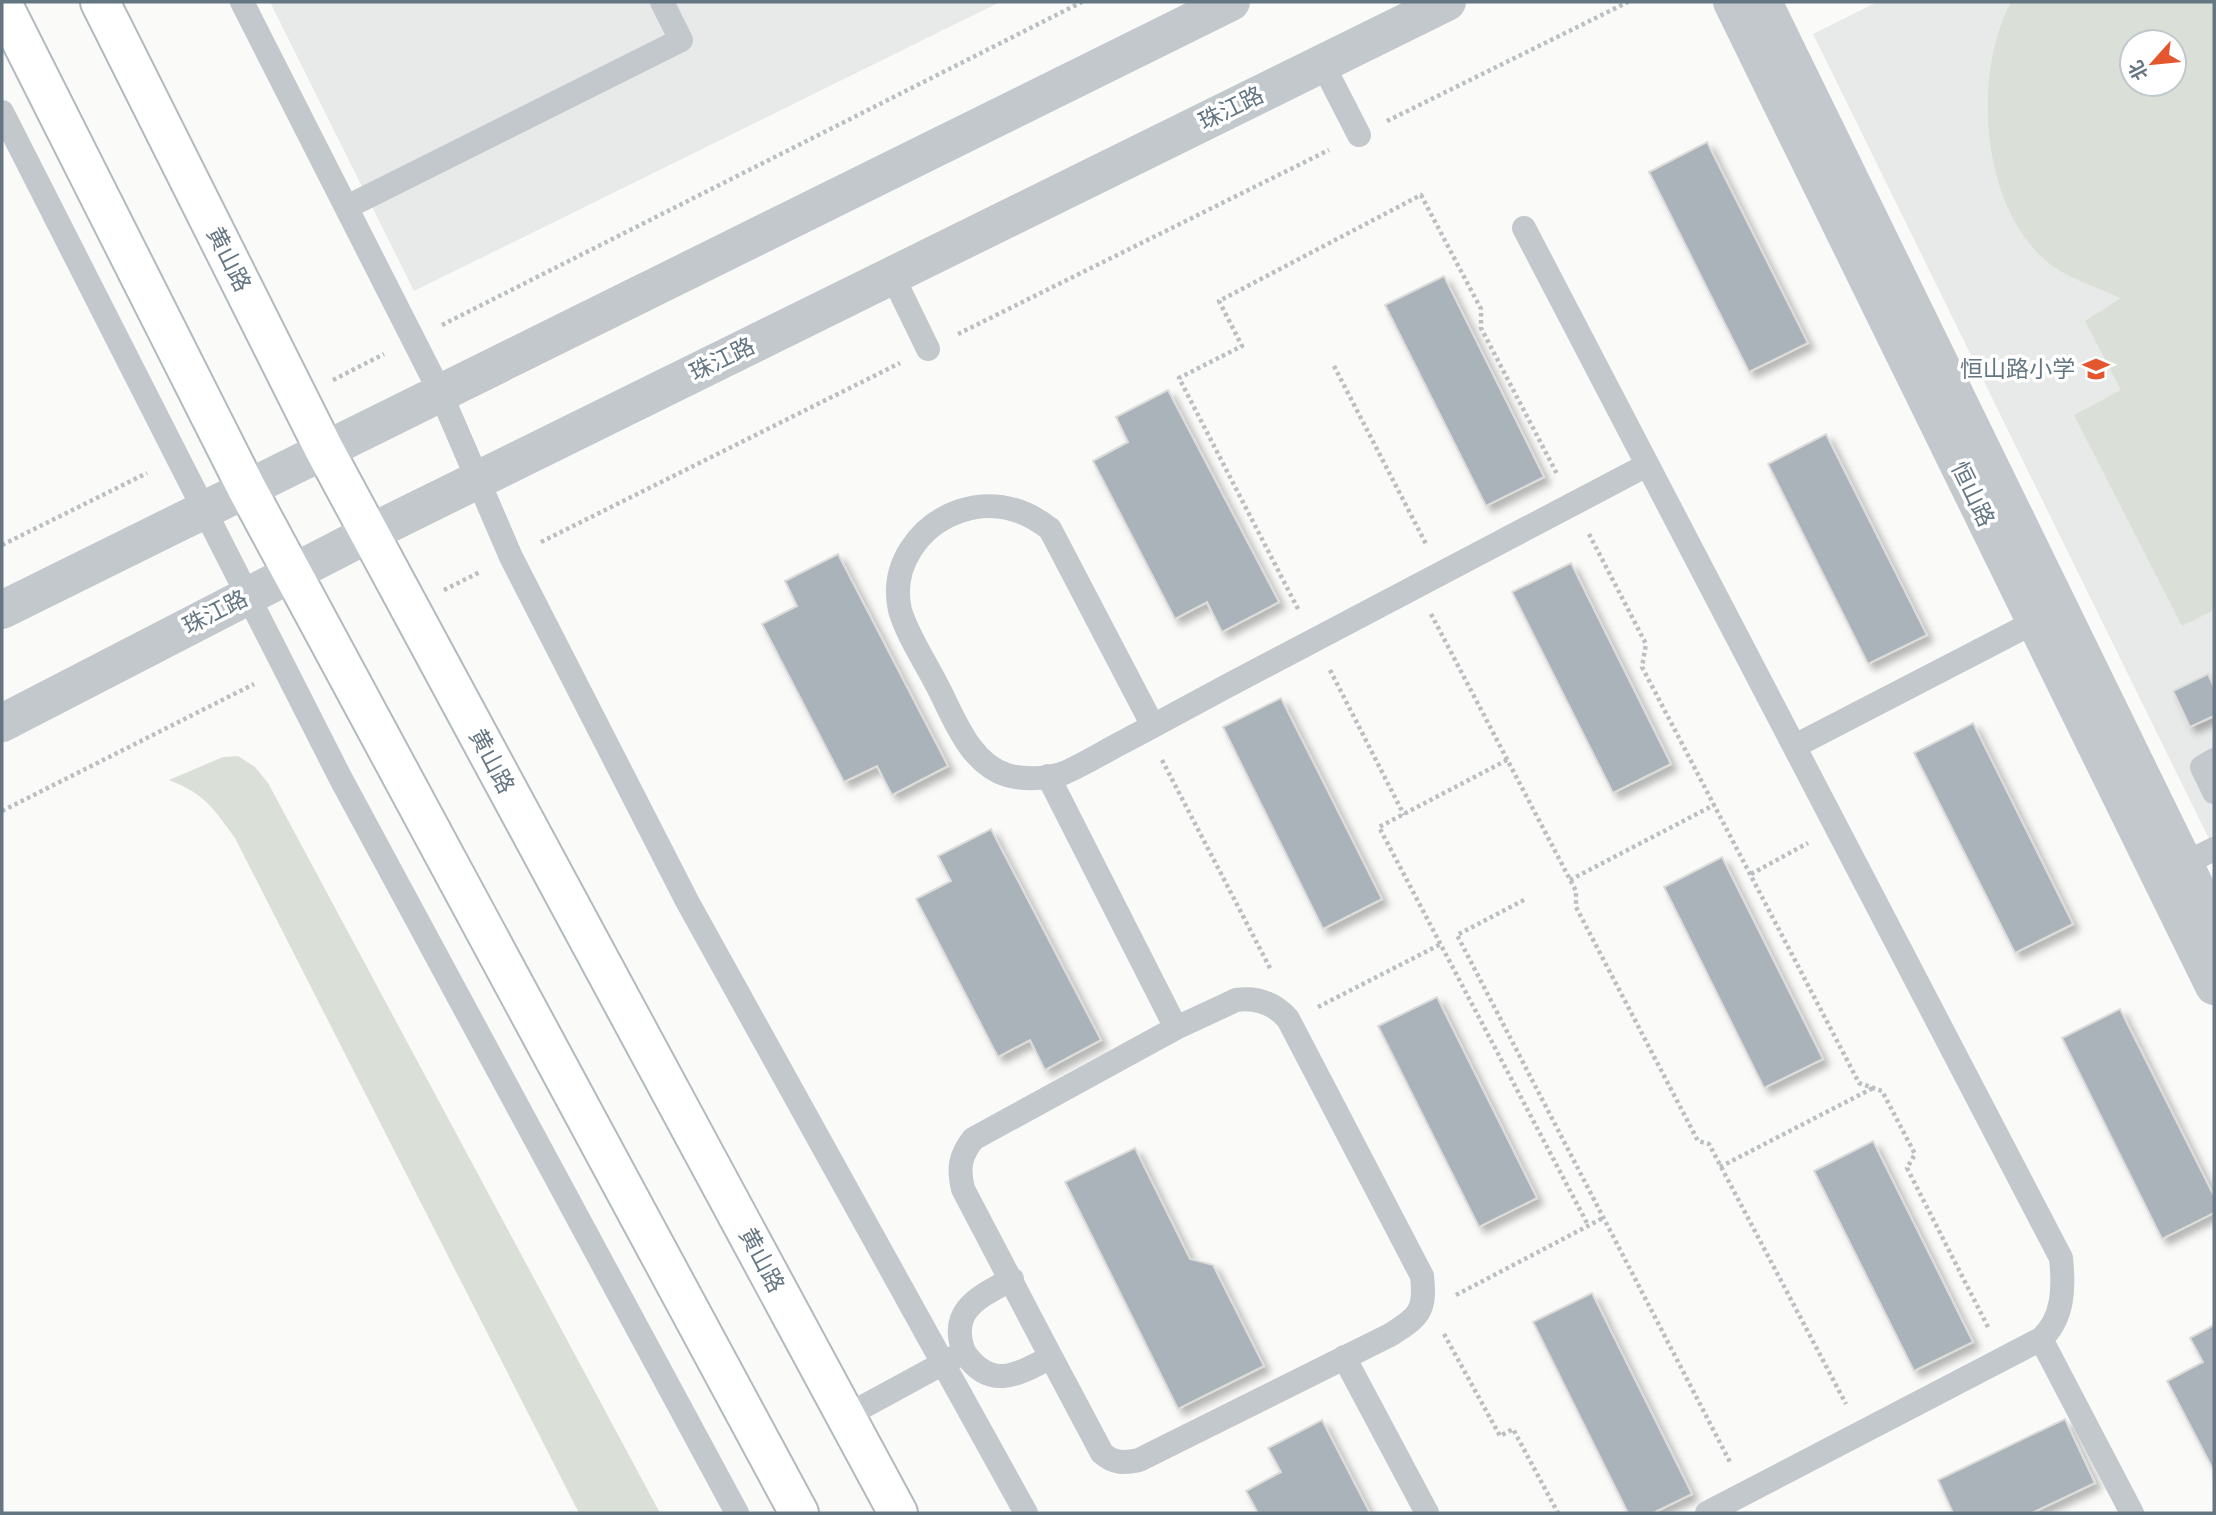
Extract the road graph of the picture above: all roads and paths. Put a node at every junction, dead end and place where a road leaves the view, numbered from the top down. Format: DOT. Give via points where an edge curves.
graph roads {
  1 [pos="100,2"];
  2 [pos="242,2"];
  3 [pos="662,2"];
  4 [pos="1082,2"];
  5 [pos="1231,2"];
  6 [pos="1447,2"];
  7 [pos="1628,2"];
  8 [pos="1732,2"];
  9 [pos="1763,2"];
  10 [pos="2,3"];
  11 [pos="1322,64"];
  12 [pos="2,112"];
  13 [pos="1359,135"];
  14 [pos="347,207"];
  15 [pos="1524,228"];
  16 [pos="892,275"];
  17 [pos="414,340"];
  18 [pos="928,349"];
  19 [pos="1334,366"];
  20 [pos="440,392"];
  21 [pos="298,398"];
  22 [pos="324,449"];
  23 [pos="176,459"];
  24 [pos="1647,465"];
  25 [pos="479,479"];
  26 [pos="247,489"];
  27 [pos="1573,504"];
  28 [pos="202,511"];
  29 [pos="370,533"];
  30 [pos="2,545"];
  31 [pos="511,557"];
  32 [pos="1441,572"];
  33 [pos="291,573"];
  34 [pos="1416,586"];
  35 [pos="246,596"];
  36 [pos="409,607"];
  37 [pos="2,610"];
  38 [pos="2048,615"];
  39 [pos="1314,640"];
  40 [pos="284,670"];
  41 [pos="2,723"];
  42 [pos="1149,728"];
  43 [pos="1795,746"];
  44 [pos="1507,760"];
  45 [pos="2214,760"];
  46 [pos="1048,776"];
  47 [pos="2214,792"];
  48 [pos="1714,806"];
  49 [pos="2,811"];
  50 [pos="1404,815"];
  51 [pos="1837,828"];
  52 [pos="2186,863"];
  53 [pos="1751,874"];
  54 [pos="1570,880"];
  55 [pos="1524,900"];
  56 [pos="2214,925"];
  57 [pos="1441,944"];
  58 [pos="2214,986"];
  59 [pos="1284,1015"];
  60 [pos="1176,1028"];
  61 [pos="1873,1088"];
  62 [pos="1720,1167"];
  63 [pos="1603,1217"];
  64 [pos="1588,1225"];
  65 [pos="1012,1279"];
  66 [pos="1427,1302"];
  67 [pos="2041,1339"];
  68 [pos="953,1357"];
  69 [pos="1051,1357"];
  70 [pos="1344,1357"];
  71 [pos="2003,1358"];
  72 [pos="846,1416"];
  73 [pos="1861,1433"];
  74 [pos="1746,1493"];
  75 [pos="737,1513"];
  76 [pos="799,1513"];
  77 [pos="898,1513"];
  78 [pos="1026,1513"];
  79 [pos="1427,1513"];
  80 [pos="1558,1513"];
  81 [pos="1706,1513"];
  82 [pos="2132,1513"];
  1 -- 21 [label="main road, 黄山路"];
  2 -- 14 [label="lane"];
  3 -- 14 [label="lane" via="681,40"];
  4 -- 17 [label="path"];
  5 -- 20 [label="street"];
  6 -- 11 [label="street, 珠江路"];
  7 -- 13 [label="path"];
  8 -- 38 [label="street, 恒山路"];
  9 -- 38 [label="street, 恒山路"];
  10 -- 26 [label="main road"];
  11 -- 13 [label="lane"];
  11 -- 16 [label="street, 珠江路"];
  12 -- 23 [label="lane"];
  13 -- 18 [label="path"];
  14 -- 17 [label="lane"];
  15 -- 24 [label="lane"];
  16 -- 18 [label="lane"];
  16 -- 25 [label="street, 珠江路"];
  17 -- 20 [label="lane"];
  17 -- 21 [label="path"];
  18 -- 31 [label="path"];
  19 -- 32 [label="path"];
  20 -- 22 [label="street"];
  20 -- 25 [label="lane"];
  21 -- 22 [label="main road, 黄山路"];
  22 -- 26 [label="street"];
  22 -- 29 [label="main road, 黄山路"];
  23 -- 28 [label="lane"];
  23 -- 30 [label="path"];
  24 -- 27 [label="lane"];
  24 -- 43 [label="lane"];
  25 -- 29 [label="street, 珠江路"];
  25 -- 31 [label="lane"];
  26 -- 28 [label="street"];
  26 -- 33 [label="main road"];
  27 -- 32 [label="lane"];
  27 -- 39 [label="path" via="1481,328 1481,309 1421,195 1219,301 1242,346 1179,378"];
  27 -- 48 [label="path" via="1646,644 1642,667"];
  28 -- 35 [label="lane"];
  28 -- 37 [label="street"];
  29 -- 33 [label="street, 珠江路"];
  29 -- 36 [label="main road, 黄山路"];
  31 -- 36 [label="path"];
  31 -- 68 [label="lane" via="687,901"];
  32 -- 34 [label="lane"];
  33 -- 35 [label="street, 珠江路"];
  33 -- 76 [label="main road"];
  34 -- 39 [label="lane"];
  34 -- 44 [label="path"];
  35 -- 40 [label="lane"];
  35 -- 41 [label="street, 珠江路"];
  36 -- 72 [label="main road, 黄山路"];
  38 -- 43 [label="lane"];
  38 -- 52 [label="street, 恒山路"];
  39 -- 42 [label="lane"];
  39 -- 50 [label="path"];
  40 -- 49 [label="path"];
  40 -- 75 [label="lane"];
  42 -- 46 [label="lane" via="1063,773"];
  42 -- 46 [label="lane" via="1050,528 1030,513 1000,505 951,514 926,530 908,551 901,571 901,611 962,734 980,758 1006,775"];
  42 -- 59 [label="path" via="1278,984"];
  43 -- 51 [label="lane"];
  44 -- 50 [label="path"];
  44 -- 54 [label="path"];
  45 -- 47 [label="lane" via="2202,766"];
  46 -- 60 [label="lane"];
  48 -- 53 [label="path"];
  48 -- 54 [label="path"];
  50 -- 57 [label="path" via="1379,827"];
  51 -- 53 [label="path"];
  51 -- 67 [label="lane" via="2061,1258 2059,1312"];
  52 -- 56 [label="street, 恒山路"];
  52 -- 58 [label="street, 恒山路"];
  53 -- 61 [label="path" via="1859,1083"];
  54 -- 62 [label="path" via="1576,906 1698,1141 1709,1144"];
  55 -- 63 [label="path" via="1457,934"];
  57 -- 59 [label="path"];
  57 -- 64 [label="path"];
  59 -- 60 [label="lane" via="1247,998"];
  59 -- 66 [label="lane" via="1422,1276"];
  60 -- 65 [label="lane" via="973,1139 962,1153 959,1172 963,1189"];
  61 -- 62 [label="path"];
  61 -- 71 [label="path" via="1882,1091 1915,1154 1907,1168"];
  62 -- 73 [label="path"];
  63 -- 64 [label="path"];
  63 -- 74 [label="path"];
  64 -- 66 [label="path"];
  65 -- 68 [label="lane" via="982,1295 961,1316"];
  65 -- 69 [label="lane"];
  66 -- 70 [label="lane" via="1412,1321"];
  66 -- 80 [label="path" via="1500,1436 1513,1429"];
  67 -- 71 [label="lane"];
  67 -- 82 [label="lane"];
  68 -- 69 [label="lane" via="985,1373 1007,1377"];
  68 -- 72 [label="lane"];
  68 -- 78 [label="lane"];
  69 -- 70 [label="lane" via="1102,1453 1116,1462 1126,1462 1139,1460"];
  70 -- 79 [label="lane"];
  71 -- 73 [label="lane"];
  72 -- 77 [label="main road, 黄山路"];
  73 -- 74 [label="lane"];
  74 -- 81 [label="lane"];
}
